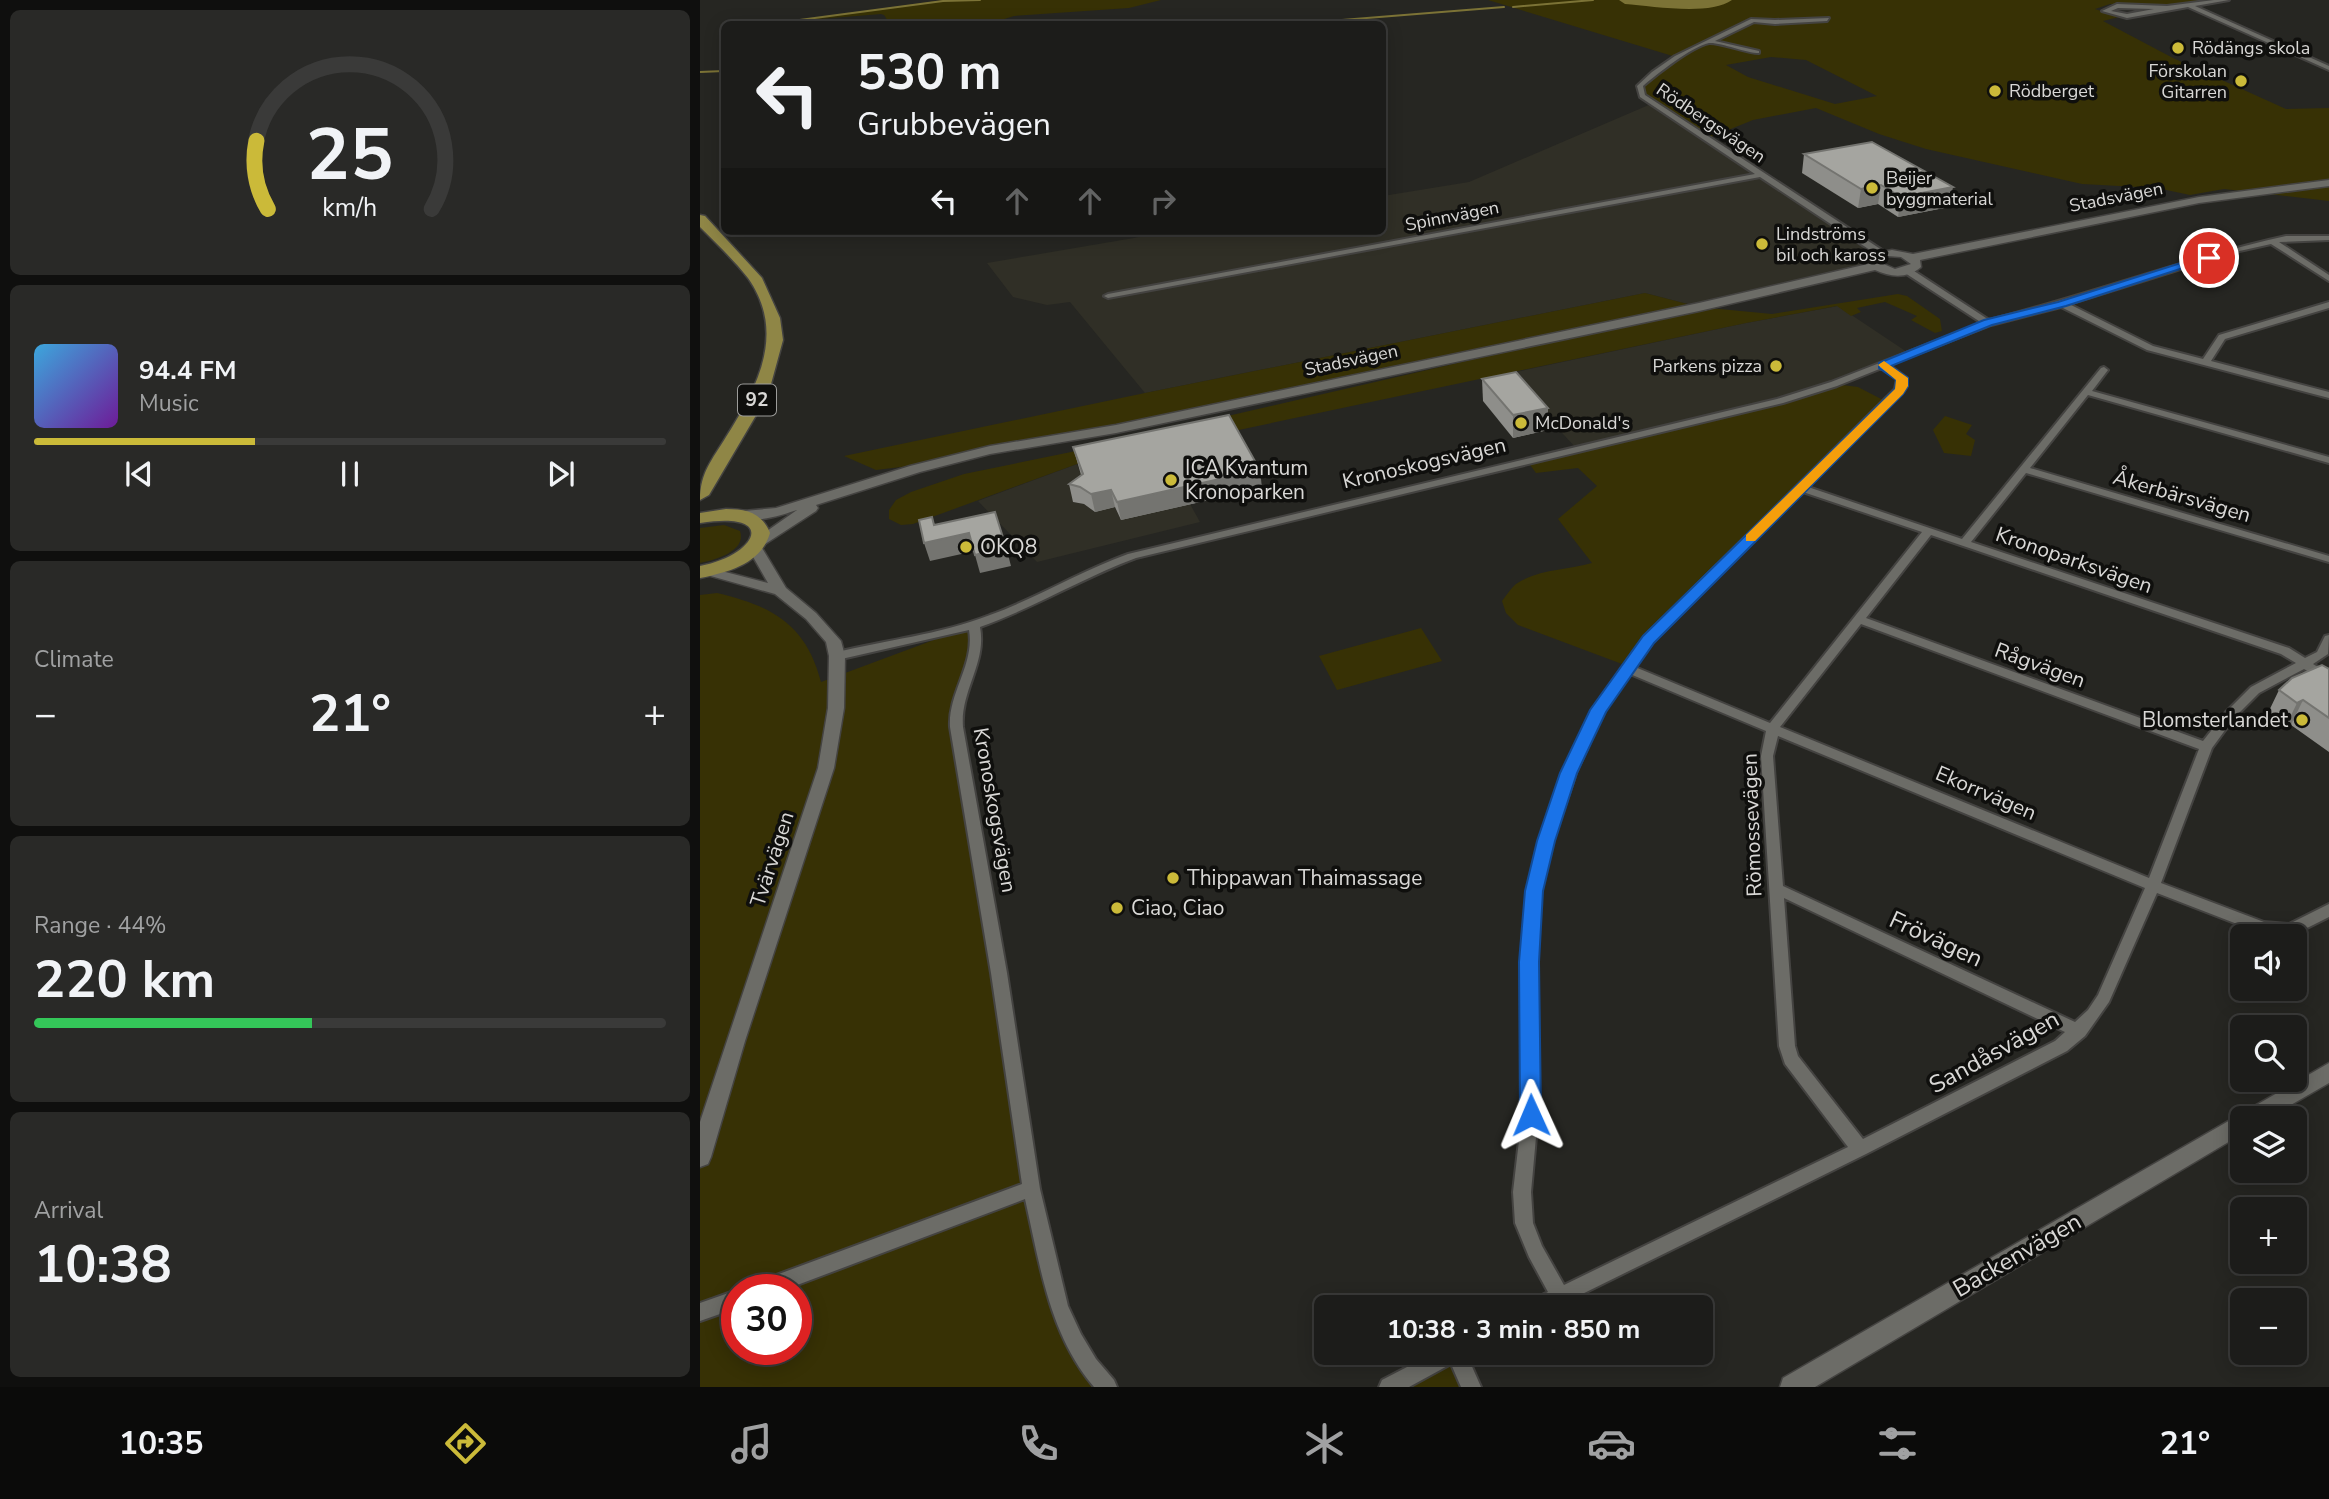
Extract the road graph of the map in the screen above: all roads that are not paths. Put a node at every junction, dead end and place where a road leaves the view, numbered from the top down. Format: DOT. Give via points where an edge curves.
graph roads {
  1 [pos="2226,0"];
  2 [pos="2189,5"];
  3 [pos="2168,8"];
  4 [pos="1827,19"];
  5 [pos="1709,41"];
  6 [pos="1757,52"];
  7 [pos="2329,68"];
  8 [pos="1760,175"];
  9 [pos="2329,183"];
  10 [pos="700,219"];
  11 [pos="2329,237"];
  12 [pos="2272,241"];
  13 [pos="1882,254"];
  14 [pos="1912,258"];
  15 [pos="1876,266"];
  16 [pos="1908,271"];
  17 [pos="2329,279"];
  18 [pos="1108,296"];
  19 [pos="2062,304"];
  20 [pos="2329,305"];
  21 [pos="1988,323"];
  22 [pos="2205,363"];
  23 [pos="1883,365"];
  24 [pos="2104,370"];
  25 [pos="2086,392"];
  26 [pos="2329,395"];
  27 [pos="2329,460"];
  28 [pos="2024,469"];
  29 [pos="713,474"];
  30 [pos="1801,488"];
  31 [pos="700,495"];
  32 [pos="836,495"];
  33 [pos="740,514"];
  34 [pos="700,518"];
  35 [pos="1929,530"];
  36 [pos="1964,543"];
  37 [pos="757,545"];
  38 [pos="2329,559"];
  39 [pos="703,571"];
  40 [pos="780,592"];
  41 [pos="1860,620"];
  42 [pos="974,625"];
  43 [pos="2329,639"];
  44 [pos="837,656"];
  45 [pos="2306,664"];
  46 [pos="1628,669"];
  47 [pos="2329,679"];
  48 [pos="1773,727"];
  49 [pos="2206,747"];
  50 [pos="2153,886"];
  51 [pos="1775,888"];
  52 [pos="2329,910"];
  53 [pos="2079,1031"];
  54 [pos="2329,1072"];
  55 [pos="2271,1106"];
  56 [pos="2230,1130"];
  57 [pos="1860,1149"];
  58 [pos="700,1157"];
  59 [pos="1031,1189"];
  60 [pos="803,1274"];
  61 [pos="1559,1295"];
  62 [pos="1562,1295"];
  63 [pos="721,1304"];
  64 [pos="700,1312"];
  65 [pos="1432,1365"];
  66 [pos="1461,1365"];
  67 [pos="1107,1387"];
  68 [pos="1389,1387"];
  69 [pos="1471,1387"];
  70 [pos="1792,1387"];
  1 -- 2 [label="street"];
  2 -- 3 [label="street"];
  2 -- 7 [label="street"];
  3 -- 3 [label="street" via="2117,6 2105,11 2127,16"];
  4 -- 5 [label="street, Rödbergsvägen" via="1753,20"];
  5 -- 6 [label="street"];
  5 -- 8 [label="street, Rödbergsvägen" via="1654,73 1640,86 1642,96"];
  8 -- 13 [label="street, Rödbergsvägen"];
  8 -- 18 [label="street, Spinnvägen"];
  9 -- 14 [label="main road, Stadsvägen" via="2199,200"];
  10 -- 29 [label="highway, 92" via="755,278 773,317 776,341 760,395"];
  11 -- 12 [label="street, Kronoskogsvägen"];
  12 -- 17 [label="street"];
  12 -- 19 [label="street, Kronoskogsvägen"];
  13 -- 14 [label="main road, Stadsvägen"];
  13 -- 15 [label="main road" via="1872,259"];
  14 -- 16 [label="main road" via="1917,265"];
  15 -- 16 [label="main road"];
  15 -- 32 [label="main road, Stadsvägen" via="1142,423 990,450 915,468"];
  16 -- 21 [label="street"];
  19 -- 21 [label="street, Kronoskogsvägen"];
  19 -- 22 [label="street" via="2137,343"];
  20 -- 22 [label="street" via="2222,337"];
  21 -- 23 [label="street, Kronoskogsvägen"];
  22 -- 26 [label="street"];
  23 -- 30 [label="street" via="1899,375 1902,386"];
  23 -- 42 [label="street, Kronoskogsvägen" via="1780,401 1132,556"];
  24 -- 25 [label="street"];
  25 -- 27 [label="street"];
  25 -- 28 [label="street"];
  28 -- 36 [label="street"];
  28 -- 38 [label="street, Åkerbärsvägen"];
  29 -- 31 [label="highway, 92"];
  29 -- 33 [label="highway" via="720,503"];
  30 -- 35 [label="street, Kronoparksvägen"];
  30 -- 46 [label="street" via="1649,639"];
  32 -- 33 [label="main road, Stadsvägen" via="777,512"];
  32 -- 37 [label="main road, Stadsvägen"];
  33 -- 34 [label="highway"];
  33 -- 37 [label="highway" via="760,527"];
  35 -- 36 [label="street, Kronoparksvägen"];
  35 -- 41 [label="street, Römossevägen"];
  36 -- 45 [label="street, Kronoparksvägen" via="2285,651"];
  37 -- 39 [label="highway" via="744,556"];
  37 -- 40 [label="street"];
  39 -- 40 [label="street"];
  40 -- 44 [label="street" via="811,616 833,641"];
  41 -- 48 [label="street, Römossevägen"];
  41 -- 49 [label="street, Rågvägen"];
  42 -- 44 [label="street"];
  42 -- 59 [label="street, Kronoskogsvägen" via="976,656 956,713 958,737"];
  43 -- 45 [label="street, Sandåsvägen" via="2322,654"];
  44 -- 58 [label="street, Tvärvägen" via="836,708 826,768"];
  45 -- 47 [label="street, Kronoparksvägen"];
  45 -- 49 [label="street, Sandåsvägen" via="2256,690"];
  46 -- 48 [label="street, Ekorrvägen"];
  46 -- 61 [label="street" via="1598,710 1569,773 1534,891 1529,962 1531,1115 1522,1192 1524,1223"];
  48 -- 50 [label="street, Ekorrvägen"];
  48 -- 51 [label="street, Römossevägen" via="1767,756"];
  49 -- 50 [label="street, Sandåsvägen"];
  50 -- 52 [label="street, Ekorrvägen" via="2276,931 2291,930"];
  50 -- 53 [label="street, Sandåsvägen" via="2104,998"];
  51 -- 53 [label="street, Frövägen"];
  51 -- 57 [label="street, Römossevägen" via="1788,1052"];
  53 -- 57 [label="street, Sandåsvägen" via="2061,1046"];
  54 -- 55 [label="street"];
  56 -- 70 [label="street, Backenvägen"];
  57 -- 62 [label="street, Sandåsvägen"];
  59 -- 60 [label="street"];
  59 -- 67 [label="street, Kronoskogsvägen" via="1059,1307 1089,1366"];
  63 -- 64 [label="street"];
  65 -- 68 [label="street"];
  66 -- 69 [label="street"];
}
